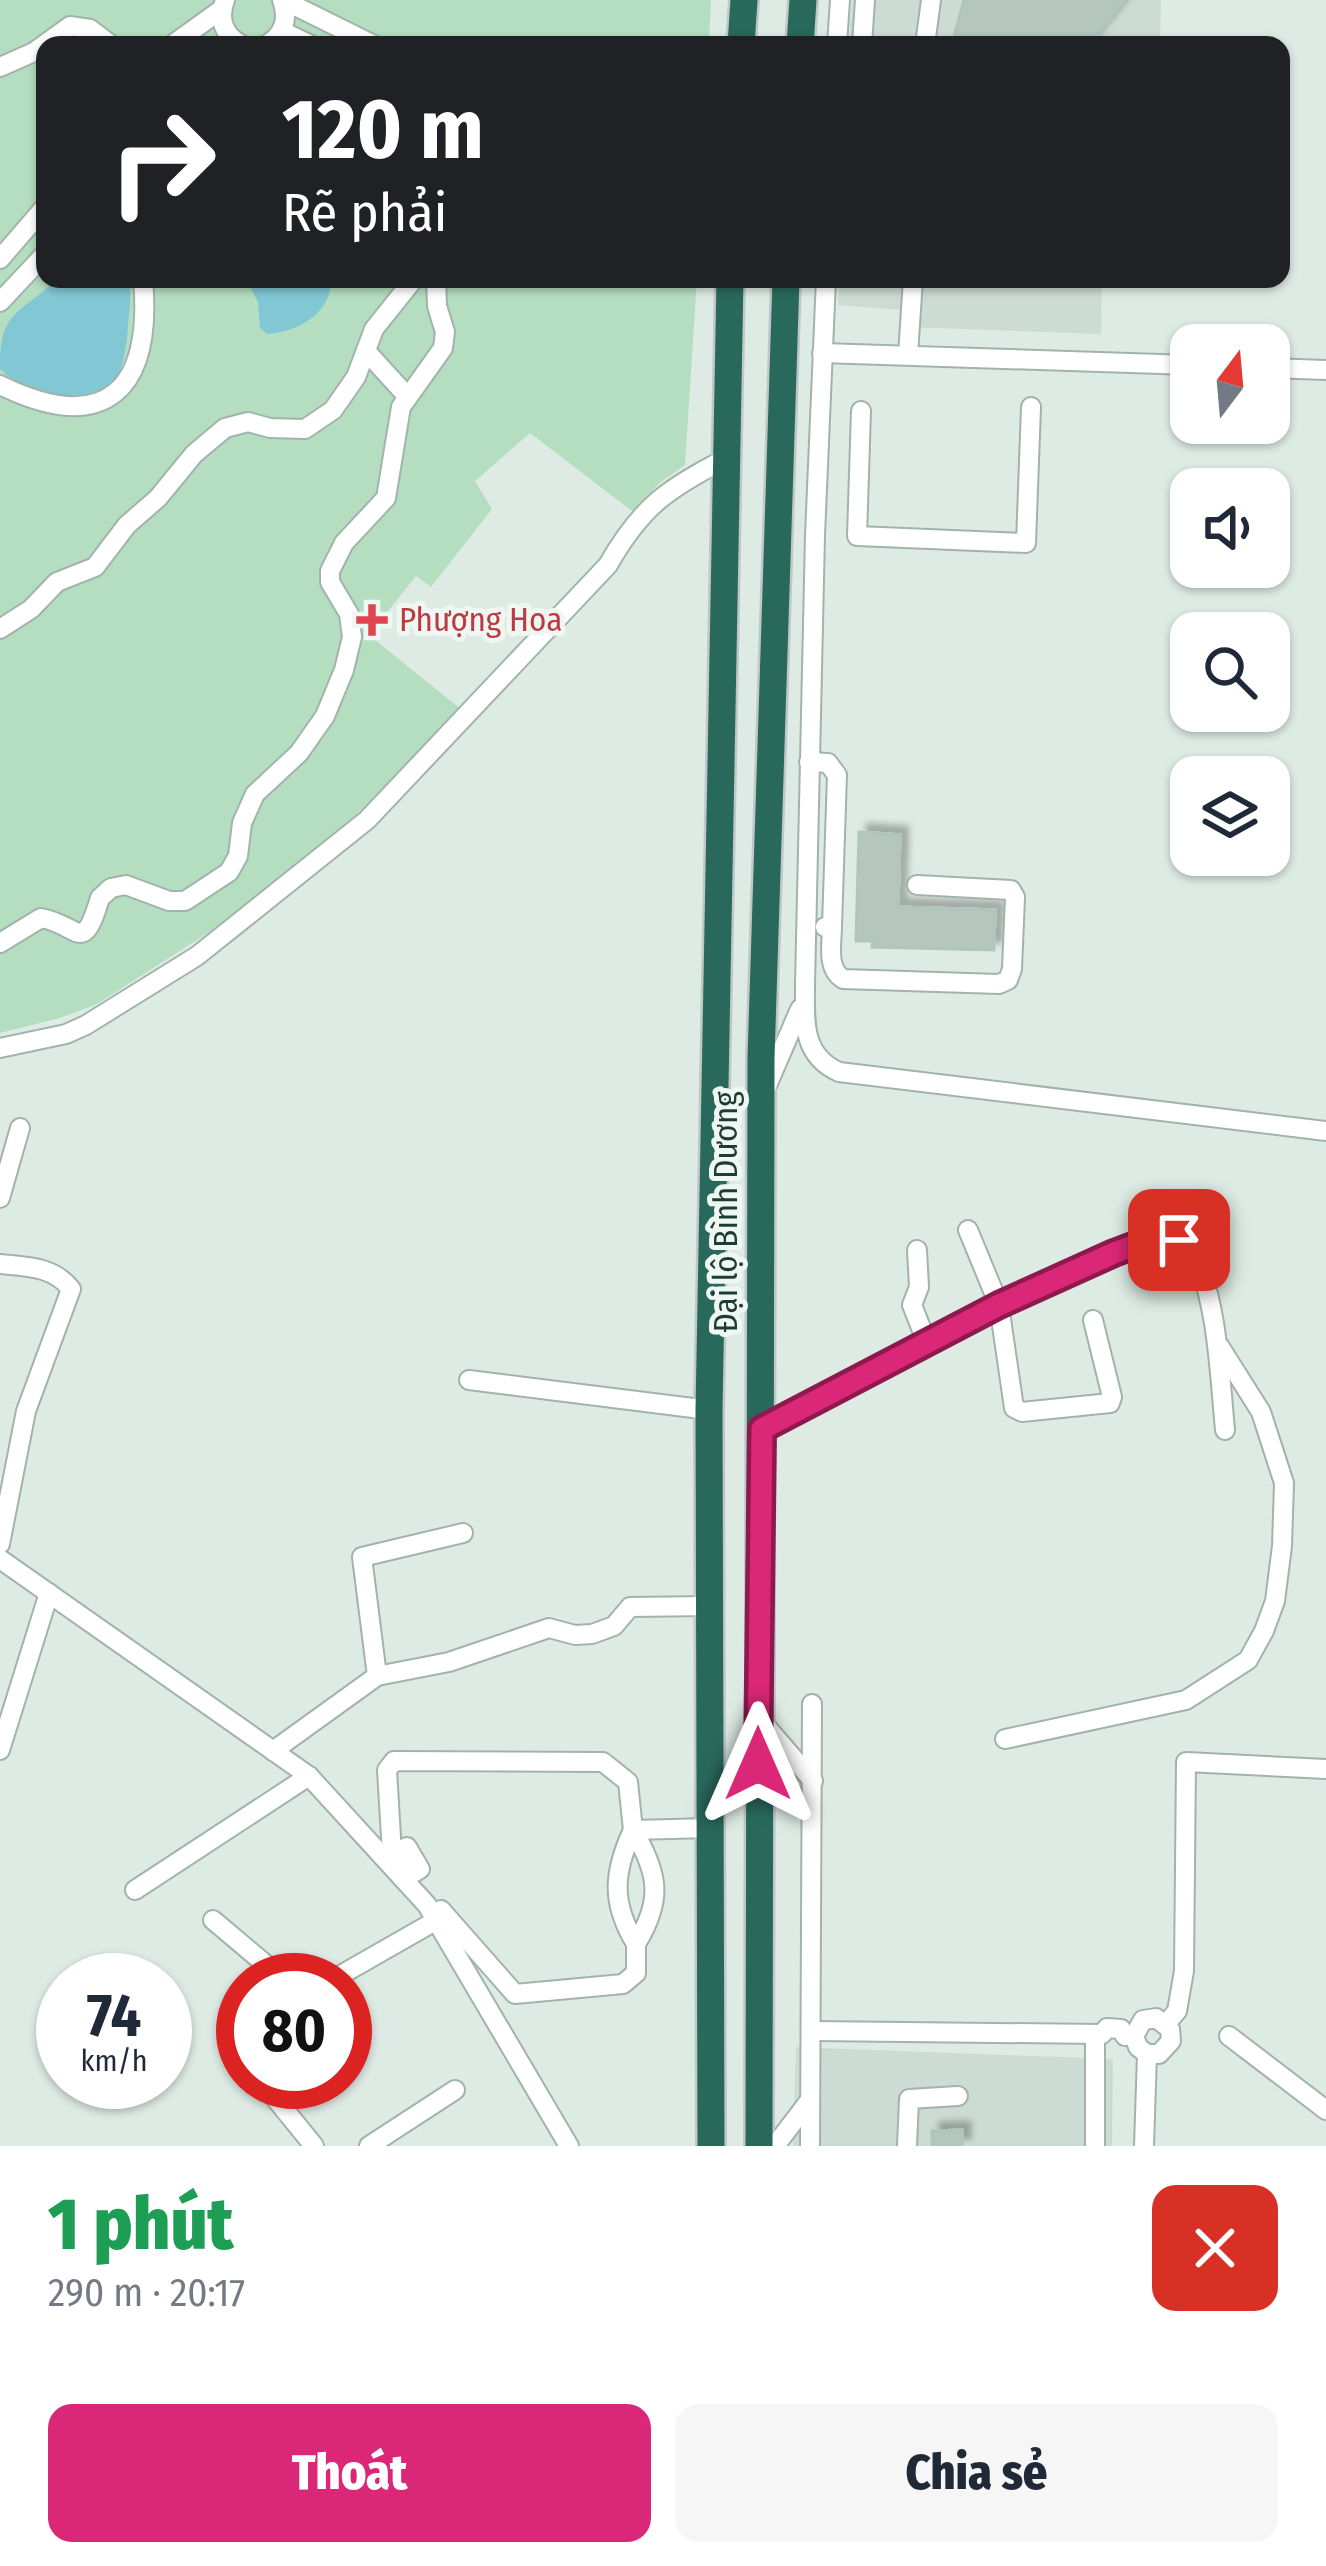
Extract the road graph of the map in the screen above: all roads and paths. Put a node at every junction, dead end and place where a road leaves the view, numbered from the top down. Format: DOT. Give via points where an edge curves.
graph roads {
  1 [pos="282,0"];
  2 [pos="743,0"];
  3 [pos="803,0"];
  4 [pos="840,0"];
  5 [pos="866,0"];
  6 [pos="931,0"];
  7 [pos="224,5"];
  8 [pos="282,31"];
  9 [pos="56,36"];
  10 [pos="100,36"];
  11 [pos="184,36"];
  12 [pos="228,36"];
  13 [pos="276,36"];
  14 [pos="292,36"];
  15 [pos="356,36"];
  16 [pos="741,36"];
  17 [pos="801,36"];
  18 [pos="838,36"];
  19 [pos="863,36"];
  20 [pos="926,36"];
  21 [pos="36,51"];
  22 [pos="0,67"];
  23 [pos="36,217"];
  24 [pos="0,259"];
  25 [pos="36,264"];
  26 [pos="143,288"];
  27 [pos="406,288"];
  28 [pos="437,288"];
  29 [pos="730,288"];
  30 [pos="786,288"];
  31 [pos="826,288"];
  32 [pos="912,288"];
  33 [pos="0,302"];
  34 [pos="366,351"];
  35 [pos="822,353"];
  36 [pos="908,355"];
  37 [pos="1170,364"];
  38 [pos="1290,369"];
  39 [pos="1326,370"];
  40 [pos="2,392"];
  41 [pos="407,396"];
  42 [pos="1031,407"];
  43 [pos="861,411"];
  44 [pos="725,459"];
  45 [pos="815,536"];
  46 [pos="856,536"];
  47 [pos="0,629"];
  48 [pos="809,762"];
  49 [pos="917,885"];
  50 [pos="832,926"];
  51 [pos="806,929"];
  52 [pos="0,943"];
  53 [pos="805,987"];
  54 [pos="0,1048"];
  55 [pos="761,1105"];
  56 [pos="20,1128"];
  57 [pos="1326,1131"];
  58 [pos="0,1198"];
  59 [pos="968,1230"];
  60 [pos="917,1250"];
  61 [pos="0,1264"];
  62 [pos="999,1305"];
  63 [pos="1093,1320"];
  64 [pos="927,1342"];
  65 [pos="1217,1343"];
  66 [pos="469,1380"];
  67 [pos="709,1410"];
  68 [pos="762,1429"];
  69 [pos="1226,1430"];
  70 [pos="463,1533"];
  71 [pos="1,1534"];
  72 [pos="0,1559"];
  73 [pos="49,1593"];
  74 [pos="709,1606"];
  75 [pos="377,1676"];
  76 [pos="812,1704"];
  77 [pos="758,1717"];
  78 [pos="1005,1739"];
  79 [pos="0,1750"];
  80 [pos="273,1751"];
  81 [pos="1326,1769"];
  82 [pos="309,1776"];
  83 [pos="812,1780"];
  84 [pos="710,1828"];
  85 [pos="633,1830"];
  86 [pos="388,1855"];
  87 [pos="407,1877"];
  88 [pos="136,1890"];
  89 [pos="213,1920"];
  90 [pos="437,1920"];
  91 [pos="636,1944"];
  92 [pos="252,1953"];
  93 [pos="372,1957"];
  94 [pos="1166,2024"];
  95 [pos="812,2031"];
  96 [pos="1099,2034"];
  97 [pos="1130,2036"];
  98 [pos="1229,2036"];
  99 [pos="1148,2054"];
  100 [pos="455,2090"];
  101 [pos="958,2096"];
  102 [pos="810,2100"];
  103 [pos="284,2109"];
  104 [pos="1326,2110"];
  105 [pos="314,2146"];
  106 [pos="369,2146"];
  107 [pos="569,2146"];
  108 [pos="711,2146"];
  109 [pos="758,2146"];
  110 [pos="775,2146"];
  111 [pos="810,2146"];
  112 [pos="907,2146"];
  113 [pos="1095,2146"];
  114 [pos="1144,2146"];
  1 -- 8 [label="street"];
  1 -- 15 [label="street"];
  2 -- 16 [label="highway"];
  3 -- 17 [label="highway"];
  4 -- 18 [label="street"];
  5 -- 19 [label="street"];
  6 -- 20 [label="street"];
  7 -- 11 [label="street"];
  7 -- 12 [label="street"];
  8 -- 13 [label="street"];
  8 -- 14 [label="street"];
  9 -- 10 [label="street" via="70,26"];
  21 -- 22 [label="street"];
  23 -- 24 [label="street"];
  25 -- 33 [label="street"];
  26 -- 40 [label="street" via="136,359 117,394 66,405"];
  27 -- 34 [label="street"];
  28 -- 41 [label="street" via="445,341"];
  29 -- 44 [label="highway, Đại lộ Bình Dương"];
  30 -- 55 [label="highway, Đại lộ Bình Dương"];
  31 -- 35 [label="street"];
  32 -- 36 [label="street"];
  34 -- 41 [label="street"];
  34 -- 47 [label="street" via="350,389 324,417 305,429 248,422 225,428 95,567 57,582"];
  35 -- 36 [label="street"];
  35 -- 45 [label="street"];
  36 -- 37 [label="street"];
  38 -- 39 [label="street"];
  41 -- 52 [label="street" via="386,498 344,543 330,572 352,627 344,670 313,735 248,806 232,870 185,901 118,886 100,898 83,932 41,918"];
  42 -- 46 [label="street" via="1026,543"];
  43 -- 46 [label="street"];
  44 -- 54 [label="street" via="673,486 630,525 608,565 367,820 197,956 106,1014 65,1034"];
  44 -- 67 [label="highway, Đại lộ Bình Dương"];
  45 -- 46 [label="street"];
  45 -- 48 [label="street"];
  48 -- 50 [label="street" via="828,763 837,775"];
  48 -- 51 [label="street"];
  49 -- 50 [label="street" via="1011,890 1008,980 843,979 831,963"];
  50 -- 51 [label="street"];
  51 -- 53 [label="street"];
  53 -- 55 [label="street"];
  53 -- 57 [label="street" via="808,1040 819,1060 839,1072"];
  55 -- 68 [label="highway, Đại lộ Bình Dương"];
  56 -- 58 [label="street"];
  59 -- 62 [label="street"];
  60 -- 64 [label="street" via="912,1305"];
  61 -- 71 [label="street" via="43,1269 71,1289 26,1411"];
  62 -- 63 [label="street" via="1014,1408 1022,1412 1110,1403"];
  62 -- 64 [label="street"];
  62 -- 65 [label="street" via="1154,1238 1179,1240 1193,1247 1208,1283"];
  64 -- 68 [label="street"];
  65 -- 69 [label="street"];
  65 -- 78 [label="street" via="1262,1412 1284,1484 1275,1601 1264,1631 1248,1660 1186,1700"];
  66 -- 67 [label="street"];
  67 -- 74 [label="highway, Đại lộ Bình Dương"];
  68 -- 77 [label="highway, Đại lộ Bình Dương"];
  70 -- 75 [label="street" via="362,1558"];
  72 -- 73 [label="street"];
  73 -- 79 [label="street"];
  73 -- 80 [label="street"];
  74 -- 75 [label="street" via="630,1607 614,1626 592,1634 549,1628"];
  74 -- 84 [label="highway, Đại lộ Bình Dương"];
  75 -- 80 [label="street"];
  76 -- 83 [label="street"];
  77 -- 83 [label="street"];
  77 -- 109 [label="highway, Đại lộ Bình Dương"];
  80 -- 82 [label="street"];
  81 -- 94 [label="street" via="1186,1762 1184,1971 1177,2011"];
  82 -- 86 [label="street"];
  82 -- 88 [label="street"];
  83 -- 95 [label="street"];
  84 -- 85 [label="street"];
  84 -- 108 [label="highway, Đại lộ Bình Dương"];
  85 -- 86 [label="street" via="628,1782 607,1763 394,1761 387,1770"];
  85 -- 91 [label="street" via="618,1863 619,1916"];
  85 -- 91 [label="street" via="652,1863 654,1915"];
  86 -- 87 [label="street"];
  87 -- 90 [label="street"];
  87 -- 91 [label="street" via="514,1994 623,1984 635,1973"];
  89 -- 92 [label="street"];
  90 -- 93 [label="street"];
  90 -- 107 [label="street"];
  94 -- 97 [label="street" via="1143,2020"];
  94 -- 99 [label="street" via="1169,2046"];
  95 -- 96 [label="street"];
  95 -- 102 [label="street"];
  96 -- 97 [label="street" via="1107,2028"];
  96 -- 113 [label="street"];
  97 -- 99 [label="street"];
  98 -- 104 [label="street"];
  99 -- 114 [label="street"];
  100 -- 106 [label="street"];
  101 -- 112 [label="street" via="909,2099"];
  102 -- 110 [label="street"];
  102 -- 111 [label="street"];
  103 -- 105 [label="street"];
}
